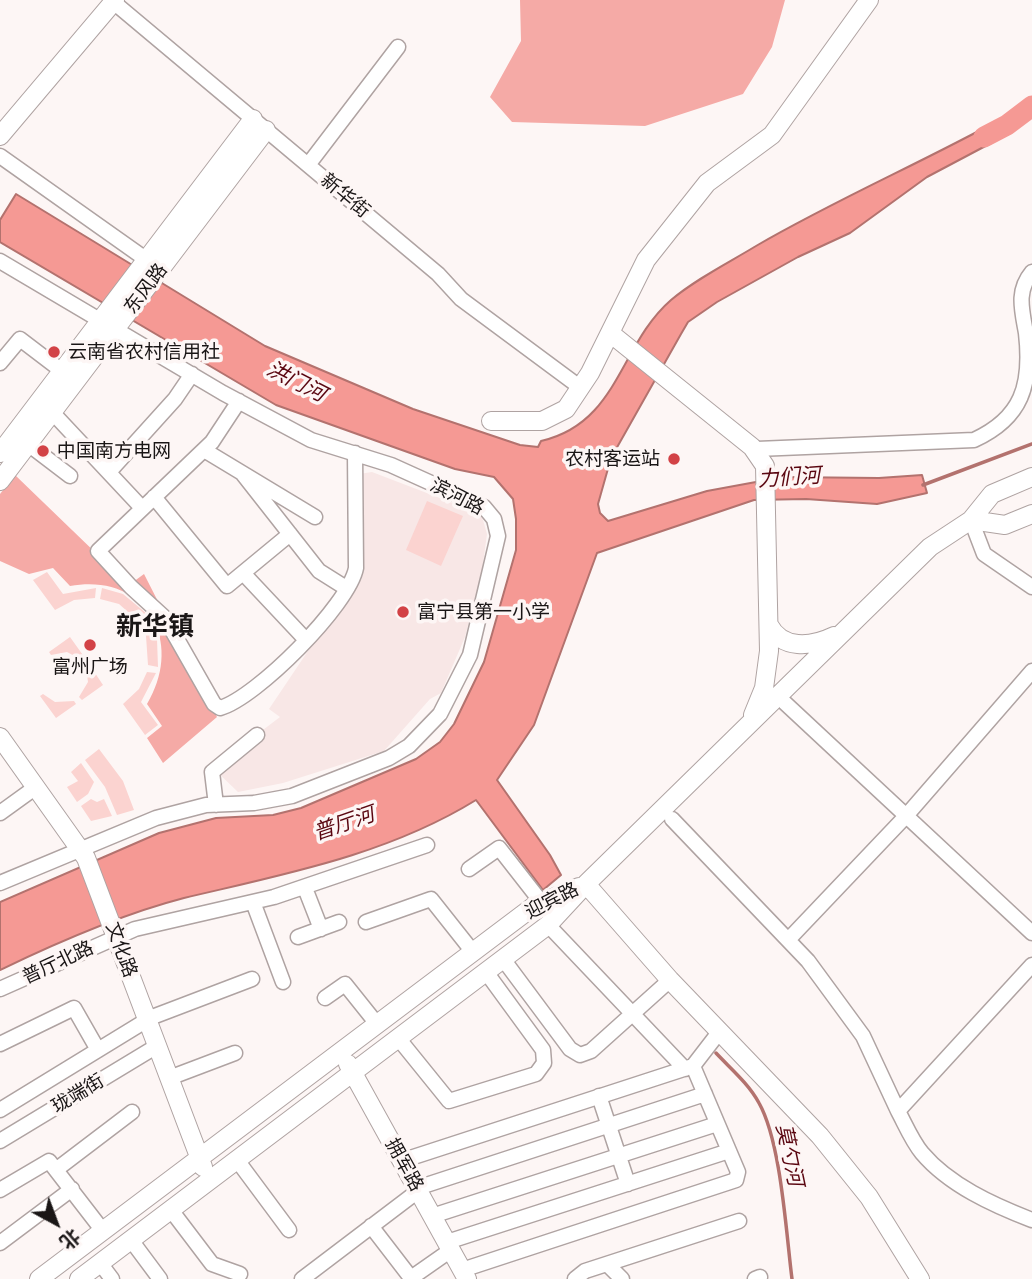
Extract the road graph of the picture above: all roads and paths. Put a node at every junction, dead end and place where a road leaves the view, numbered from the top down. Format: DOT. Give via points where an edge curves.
graph roads {
  1 [pos="869,0"];
  2 [pos="113,1"];
  3 [pos="398,47"];
  4 [pos="260,125"];
  5 [pos="0,136"];
  6 [pos="0,156"];
  7 [pos="308,165"];
  8 [pos="0,261"];
  9 [pos="154,265"];
  10 [pos="1032,272"];
  11 [pos="109,324"];
  12 [pos="610,333"];
  13 [pos="0,363"];
  14 [pos="62,371"];
  15 [pos="192,374"];
  16 [pos="581,388"];
  17 [pos="239,401"];
  18 [pos="52,412"];
  19 [pos="491,421"];
  20 [pos="28,444"];
  21 [pos="757,449"];
  22 [pos="204,450"];
  23 [pos="0,453"];
  24 [pos="355,453"];
  25 [pos="109,472"];
  26 [pos="242,473"];
  27 [pos="70,476"];
  28 [pos="1032,477"];
  29 [pos="0,481"];
  30 [pos="154,497"];
  31 [pos="142,508"];
  32 [pos="1032,514"];
  33 [pos="315,517"];
  34 [pos="971,520"];
  35 [pos="290,534"];
  36 [pos="243,573"];
  37 [pos="1032,586"];
  38 [pos="346,588"];
  39 [pos="769,625"];
  40 [pos="848,627"];
  41 [pos="306,640"];
  42 [pos="792,643"];
  43 [pos="769,651"];
  44 [pos="808,666"];
  45 [pos="1032,671"];
  46 [pos="767,675"];
  47 [pos="786,694"];
  48 [pos="746,727"];
  49 [pos="257,735"];
  50 [pos="0,737"];
  51 [pos="36,787"];
  52 [pos="216,805"];
  53 [pos="0,813"];
  54 [pos="906,816"];
  55 [pos="672,819"];
  56 [pos="427,845"];
  57 [pos="80,848"];
  58 [pos="469,869"];
  59 [pos="0,883"];
  60 [pos="586,884"];
  61 [pos="305,888"];
  62 [pos="253,902"];
  63 [pos="541,903"];
  64 [pos="339,922"];
  65 [pos="366,922"];
  66 [pos="548,925"];
  67 [pos="321,929"];
  68 [pos="1032,933"];
  69 [pos="116,936"];
  70 [pos="298,937"];
  71 [pos="788,940"];
  72 [pos="473,952"];
  73 [pos="503,960"];
  74 [pos="1032,965"];
  75 [pos="486,972"];
  76 [pos="252,979"];
  77 [pos="670,980"];
  78 [pos="283,982"];
  79 [pos="0,989"];
  80 [pos="325,998"];
  81 [pos="633,1013"];
  82 [pos="147,1019"];
  83 [pos="377,1024"];
  84 [pos="720,1031"];
  85 [pos="398,1038"];
  86 [pos="563,1039"];
  87 [pos="0,1044"];
  88 [pos="157,1046"];
  89 [pos="541,1046"];
  90 [pos="98,1050"];
  91 [pos="341,1051"];
  92 [pos="235,1053"];
  93 [pos="689,1067"];
  94 [pos="353,1072"];
  95 [pos="169,1078"];
  96 [pos="705,1094"];
  97 [pos="599,1096"];
  98 [pos="0,1110"];
  99 [pos="898,1111"];
  100 [pos="132,1112"];
  101 [pos="717,1124"];
  102 [pos="609,1126"];
  103 [pos="0,1142"];
  104 [pos="729,1151"];
  105 [pos="619,1156"];
  106 [pos="199,1159"];
  107 [pos="237,1160"];
  108 [pos="401,1160"];
  109 [pos="57,1169"];
  110 [pos="211,1180"];
  111 [pos="628,1184"];
  112 [pos="72,1189"];
  113 [pos="418,1189"];
  114 [pos="0,1190"];
  115 [pos="171,1210"];
  116 [pos="432,1216"];
  117 [pos="1032,1220"];
  118 [pos="739,1222"];
  119 [pos="371,1226"];
  120 [pos="289,1230"];
  121 [pos="103,1231"];
  122 [pos="131,1240"];
  123 [pos="0,1242"];
  124 [pos="449,1246"];
  125 [pos="100,1263"];
  126 [pos="607,1264"];
  127 [pos="240,1274"];
  128 [pos="464,1274"];
  129 [pos="39,1279"];
  130 [pos="79,1279"];
  131 [pos="112,1279"];
  132 [pos="160,1279"];
  133 [pos="302,1279"];
  134 [pos="575,1279"];
  135 [pos="622,1279"];
  136 [pos="920,1279"];
  1 -- 12 [label="main road" via="772,135 707,183 678,217 646,260"];
  2 -- 4 [label="street, 新华街"];
  2 -- 5 [label="main road"];
  3 -- 7 [label="street"];
  4 -- 7 [label="street, 新华街"];
  4 -- 9 [label="main road, 东风路"];
  6 -- 9 [label="street"];
  7 -- 16 [label="street, 新华街" via="438,274 461,299"];
  8 -- 11 [label="street, 滨河路"];
  9 -- 11 [label="main road, 东风路"];
  10 -- 21 [label="street" via="1020,293 1027,339 1025,381 1010,419 995,431 974,440"];
  11 -- 14 [label="main road, 东风路"];
  11 -- 15 [label="street, 滨河路"];
  11 -- 18 [label="main road, 东风路"];
  12 -- 16 [label="main road"];
  12 -- 39 [label="main road" via="762,459"];
  13 -- 14 [label="street" via="20,339"];
  14 -- 23 [label="main road, 东风路"];
  15 -- 17 [label="street, 滨河路"];
  15 -- 25 [label="street" via="175,400"];
  16 -- 19 [label="main road" via="566,409 551,419"];
  17 -- 22 [label="street"];
  17 -- 24 [label="street, 滨河路" via="311,440"];
  18 -- 20 [label="main road, 东风路"];
  18 -- 25 [label="street"];
  20 -- 27 [label="street"];
  20 -- 29 [label="main road, 东风路"];
  22 -- 26 [label="street"];
  22 -- 30 [label="street"];
  24 -- 38 [label="street" via="356,568"];
  24 -- 52 [label="street, 滨河路" via="475,502 494,519 498,541 470,655 440,714 400,753 292,796"];
  25 -- 31 [label="street"];
  26 -- 33 [label="street"];
  26 -- 35 [label="street"];
  28 -- 34 [label="main road" via="992,494"];
  30 -- 31 [label="street"];
  30 -- 36 [label="street" via="227,586"];
  31 -- 41 [label="street" via="98,551 165,618 217,707 224,708 238,698"];
  32 -- 34 [label="main road" via="1005,525"];
  34 -- 37 [label="street" via="984,554"];
  34 -- 40 [label="main road" via="930,547"];
  35 -- 36 [label="street"];
  35 -- 38 [label="street" via="322,573"];
  36 -- 41 [label="street"];
  38 -- 41 [label="street"];
  39 -- 42 [label="main road" via="777,637"];
  39 -- 43 [label="main road"];
  40 -- 42 [label="main road" via="820,642"];
  40 -- 44 [label="main road"];
  42 -- 43 [label="main road"];
  42 -- 44 [label="main road" via="802,649"];
  43 -- 46 [label="main road"];
  44 -- 47 [label="main road"];
  45 -- 54 [label="street"];
  46 -- 47 [label="main road"];
  46 -- 48 [label="main road"];
  47 -- 48 [label="main road"];
  47 -- 54 [label="street"];
  48 -- 60 [label="main road"];
  49 -- 52 [label="street" via="212,772"];
  50 -- 51 [label="main road, 文化路"];
  51 -- 53 [label="street"];
  51 -- 57 [label="main road, 文化路"];
  52 -- 57 [label="street, 滨河路" via="156,818"];
  54 -- 68 [label="street"];
  54 -- 71 [label="street"];
  55 -- 71 [label="street"];
  56 -- 61 [label="street, 普厅北路"];
  57 -- 59 [label="street, 滨河路"];
  57 -- 69 [label="main road, 文化路"];
  58 -- 63 [label="street" via="499,848"];
  60 -- 63 [label="main road, 迎宾路"];
  60 -- 66 [label="main road, 迎宾路"];
  60 -- 77 [label="main road"];
  61 -- 62 [label="street, 普厅北路"];
  61 -- 67 [label="street"];
  62 -- 69 [label="street, 普厅北路"];
  62 -- 78 [label="street"];
  63 -- 72 [label="main road, 迎宾路"];
  64 -- 67 [label="street"];
  65 -- 72 [label="street" via="431,900"];
  66 -- 73 [label="main road, 迎宾路"];
  66 -- 81 [label="street"];
  67 -- 70 [label="street"];
  69 -- 79 [label="street, 普厅北路"];
  69 -- 82 [label="main road, 文化路"];
  71 -- 99 [label="street" via="863,1037"];
  72 -- 83 [label="main road, 迎宾路"];
  73 -- 75 [label="main road, 迎宾路"];
  73 -- 86 [label="street"];
  74 -- 99 [label="street"];
  75 -- 85 [label="main road, 迎宾路"];
  75 -- 89 [label="street"];
  76 -- 82 [label="street, 珑端街"];
  77 -- 81 [label="street"];
  77 -- 84 [label="main road"];
  80 -- 83 [label="street" via="345,984"];
  81 -- 86 [label="street" via="588,1053 576,1054"];
  81 -- 93 [label="street"];
  82 -- 88 [label="main road, 文化路"];
  82 -- 90 [label="street, 珑端街"];
  83 -- 91 [label="main road, 迎宾路"];
  84 -- 93 [label="street"];
  84 -- 136 [label="main road" via="845,1166 892,1230"];
  85 -- 89 [label="street" via="449,1101 536,1074 544,1063"];
  85 -- 94 [label="main road, 迎宾路"];
  86 -- 89 [label="street"];
  87 -- 90 [label="street" via="74,1008"];
  88 -- 95 [label="main road, 文化路"];
  88 -- 103 [label="street, 珑端街"];
  90 -- 98 [label="street, 珑端街"];
  91 -- 94 [label="main road, 拥军路"];
  91 -- 106 [label="main road, 迎宾路"];
  92 -- 95 [label="street"];
  93 -- 96 [label="street"];
  93 -- 97 [label="street"];
  94 -- 107 [label="main road, 迎宾路"];
  94 -- 108 [label="main road, 拥军路"];
  95 -- 106 [label="main road, 文化路"];
  96 -- 101 [label="street"];
  96 -- 102 [label="street"];
  97 -- 102 [label="street"];
  97 -- 108 [label="street"];
  99 -- 117 [label="street" via="921,1152 950,1178"];
  100 -- 109 [label="street"];
  101 -- 104 [label="street"];
  101 -- 105 [label="street"];
  102 -- 105 [label="street"];
  102 -- 113 [label="street"];
  104 -- 111 [label="street"];
  104 -- 128 [label="street" via="738,1175 733,1182"];
  105 -- 111 [label="street"];
  105 -- 116 [label="street"];
  106 -- 110 [label="main road, 文化路"];
  106 -- 121 [label="main road, 迎宾路"];
  107 -- 110 [label="main road, 迎宾路"];
  107 -- 120 [label="street"];
  108 -- 113 [label="main road, 拥军路"];
  109 -- 112 [label="street"];
  109 -- 114 [label="street" via="46,1162"];
  110 -- 115 [label="main road, 迎宾路"];
  111 -- 124 [label="street"];
  112 -- 121 [label="street"];
  112 -- 123 [label="street"];
  113 -- 116 [label="main road, 拥军路"];
  113 -- 119 [label="street"];
  115 -- 122 [label="main road, 迎宾路"];
  115 -- 127 [label="street" via="212,1264"];
  116 -- 124 [label="main road, 拥军路"];
  118 -- 126 [label="street"];
  119 -- 124 [label="street" via="411,1278"];
  119 -- 133 [label="street"];
  121 -- 129 [label="main road, 迎宾路"];
  122 -- 125 [label="main road, 迎宾路"];
  122 -- 132 [label="street"];
  124 -- 128 [label="main road, 拥军路"];
  125 -- 130 [label="main road, 迎宾路"];
  125 -- 131 [label="street"];
  126 -- 134 [label="street"];
  126 -- 135 [label="street"];
}
